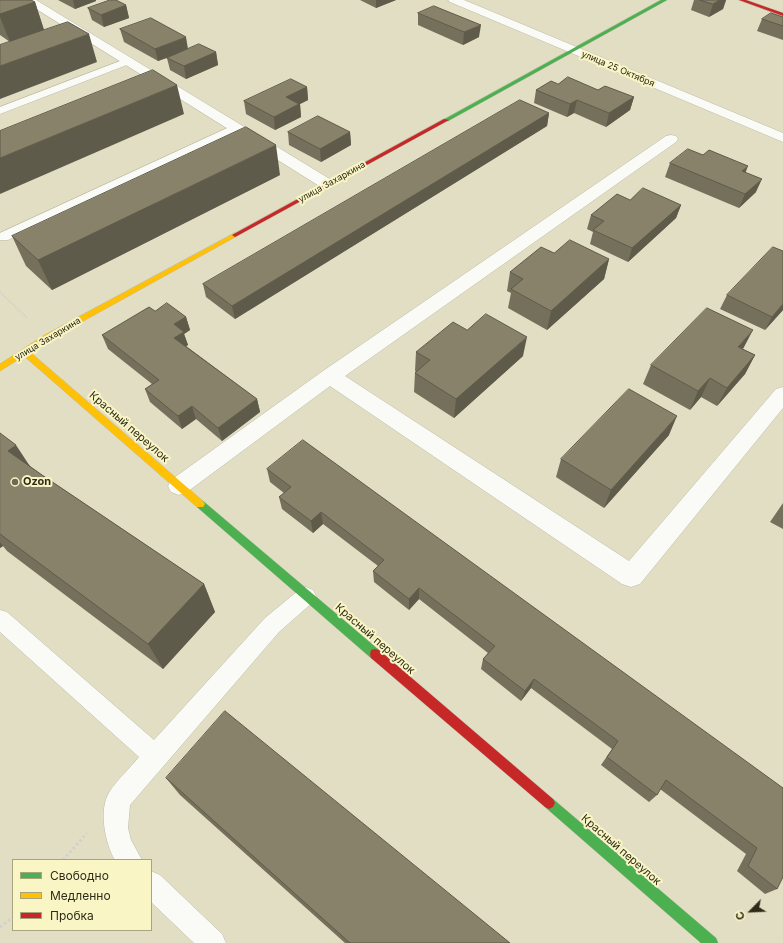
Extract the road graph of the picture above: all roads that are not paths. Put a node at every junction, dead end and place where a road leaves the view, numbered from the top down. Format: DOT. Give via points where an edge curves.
graph roads {
  1 [pos="28,0"];
  2 [pos="454,0"];
  3 [pos="665,0"];
  4 [pos="741,0"];
  5 [pos="783,15"];
  6 [pos="73,28"];
  7 [pos="59,33"];
  8 [pos="574,51"];
  9 [pos="128,61"];
  10 [pos="0,111"];
  11 [pos="236,128"];
  12 [pos="671,138"];
  13 [pos="783,138"];
  14 [pos="327,184"];
  15 [pos="3,236"];
  16 [pos="24,352"];
  17 [pos="0,368"];
  18 [pos="330,376"];
  19 [pos="783,394"];
  20 [pos="179,486"];
  21 [pos="306,596"];
  22 [pos="0,619"];
  23 [pos="155,756"];
  24 [pos="129,859"];
  25 [pos="152,885"];
  26 [pos="213,943"];
  27 [pos="711,943"];
  1 -- 6 [label="street"];
  2 -- 8 [label="street, улица 25 Октября"];
  3 -- 8 [label="street, улица Захаркина"];
  4 -- 5 [label="street"];
  6 -- 7 [label="lane"];
  6 -- 9 [label="street"];
  8 -- 13 [label="street, улица 25 Октября"];
  8 -- 14 [label="street, улица Захаркина"];
  9 -- 10 [label="lane"];
  9 -- 11 [label="street"];
  11 -- 14 [label="street"];
  11 -- 15 [label="lane"];
  12 -- 18 [label="street"];
  14 -- 16 [label="street, улица Захаркина"];
  16 -- 17 [label="street, улица Захаркина"];
  16 -- 20 [label="street, Красный переулок"];
  18 -- 19 [label="street" via="631,576"];
  18 -- 20 [label="street"];
  20 -- 21 [label="street, Красный переулок"];
  21 -- 23 [label="lane" via="272,625"];
  21 -- 27 [label="street, Красный переулок"];
  22 -- 23 [label="lane"];
  23 -- 24 [label="lane" via="118,800 116,828 120,845"];
  25 -- 26 [label="lane"];
}
